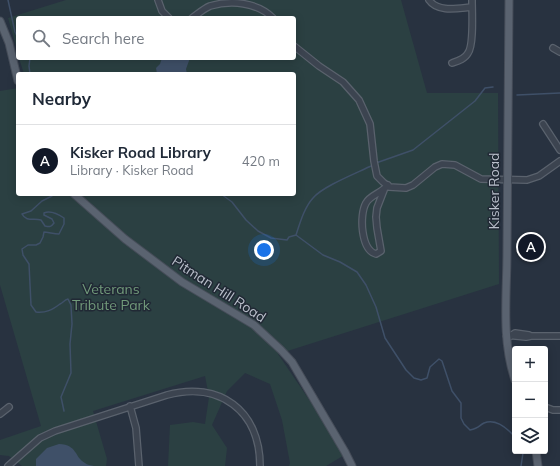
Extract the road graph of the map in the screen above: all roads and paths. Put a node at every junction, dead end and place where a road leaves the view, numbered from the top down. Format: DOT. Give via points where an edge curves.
graph roads {
  1 [pos="158,0"];
  2 [pos="429,0"];
  3 [pos="472,0"];
  4 [pos="509,0"];
  5 [pos="472,7"];
  6 [pos="167,16"];
  7 [pos="194,16"];
  8 [pos="270,16"];
  9 [pos="0,21"];
  10 [pos="296,48"];
  11 [pos="553,48"];
  12 [pos="560,52"];
  13 [pos="452,63"];
  14 [pos="16,73"];
  15 [pos="543,124"];
  16 [pos="560,150"];
  17 [pos="560,161"];
  18 [pos="507,179"];
  19 [pos="386,188"];
  20 [pos="76,196"];
  21 [pos="509,336"];
  22 [pos="560,336"];
  23 [pos="512,371"];
  24 [pos="130,406"];
  25 [pos="9,408"];
  26 [pos="548,408"];
  27 [pos="560,410"];
  28 [pos="0,414"];
  29 [pos="536,454"];
  30 [pos="8,466"];
  31 [pos="139,466"];
  32 [pos="260,466"];
  33 [pos="352,466"];
  34 [pos="538,466"];
  1 -- 6 [label="street"];
  2 -- 5 [label="street" via="442,8"];
  3 -- 5 [label="street"];
  4 -- 18 [label="main road, Kisker Road"];
  5 -- 13 [label="street" via="469,53"];
  7 -- 8 [label="street" via="217,3 235,1 260,8"];
  9 -- 14 [label="main road" via="9,43"];
  10 -- 19 [label="street" via="343,82 359,100 370,124 379,179"];
  11 -- 12 [label="street"];
  15 -- 16 [label="street"];
  17 -- 18 [label="street" via="539,176 527,180"];
  18 -- 19 [label="street" via="481,179 447,163 435,167 406,188"];
  18 -- 21 [label="main road, Kisker Road"];
  19 -- 19 [label="street" via="366,203 362,218 366,244 370,251 376,254 381,251 377,208"];
  20 -- 33 [label="main road, Pitman Hill Road" via="125,239 182,282 254,325 281,350 292,362"];
  21 -- 22 [label="street" via="514,333"];
  21 -- 23 [label="main road, Kisker Road"];
  24 -- 30 [label="street" via="62,428 40,438"];
  24 -- 31 [label="street" via="136,428"];
  24 -- 32 [label="street" via="184,391 207,392 227,400 240,410 250,423 259,449"];
  25 -- 28 [label="street"];
  26 -- 27 [label="street"];
  29 -- 34 [label="main road"];
}
